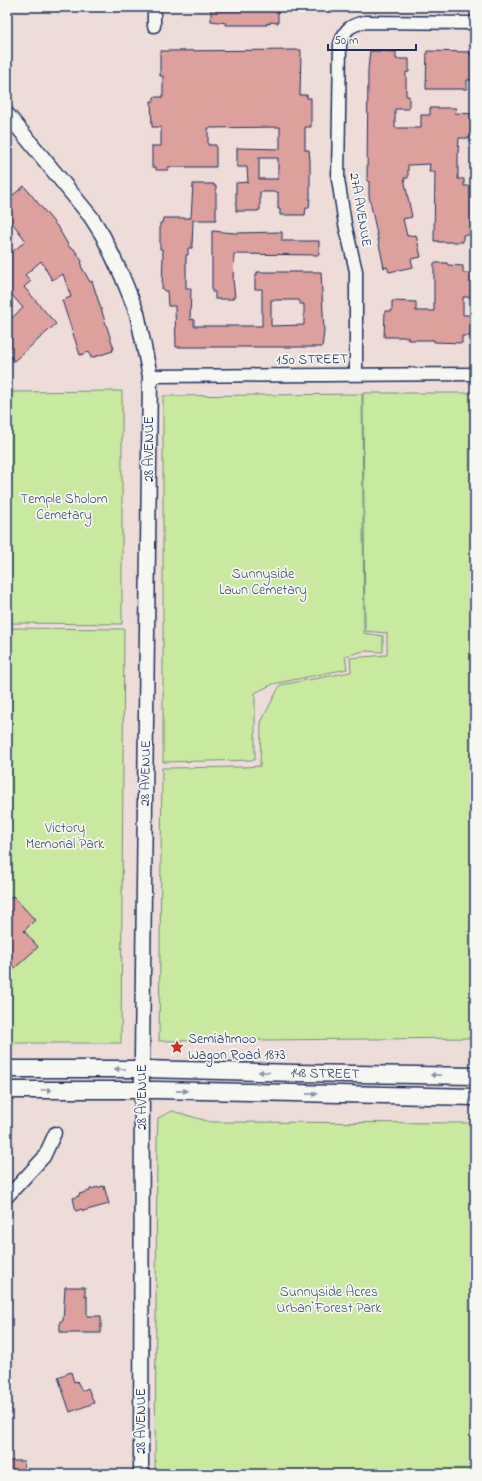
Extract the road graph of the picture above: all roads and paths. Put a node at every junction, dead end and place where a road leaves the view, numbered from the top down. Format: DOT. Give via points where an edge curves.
graph roads {
  1 [pos="154,7"];
  2 [pos="475,23"];
  3 [pos="154,26"];
  4 [pos="7,114"];
  5 [pos="356,374"];
  6 [pos="475,374"];
  7 [pos="150,376"];
  8 [pos="7,1069"];
  9 [pos="143,1069"];
  10 [pos="475,1076"];
  11 [pos="7,1090"];
  12 [pos="143,1090"];
  13 [pos="475,1097"];
  14 [pos="55,1133"];
  15 [pos="7,1197"];
  16 [pos="141,1474"];
  1 -- 3 [label="street"];
  2 -- 5 [label="street, 27A AVENUE" via="365,22 355,24 342,36 338,179 356,271"];
  4 -- 7 [label="street, 28 AVENUE" via="91,217 103,236 137,313"];
  5 -- 6 [label="street, 150 STREET"];
  5 -- 7 [label="street, 150 STREET"];
  7 -- 9 [label="street, 28 AVENUE"];
  9 -- 8 [label="main road, 148 STREET, one-way"];
  10 -- 9 [label="main road, 148 STREET, one-way"];
  9 -- 12 [label="street, 28 AVENUE"];
  11 -- 12 [label="main road, 148 STREET, one-way"];
  12 -- 13 [label="main road, 148 STREET, one-way"];
  12 -- 16 [label="street, 28 AVENUE"];
  14 -- 15 [label="street" via="44,1157"];
}
